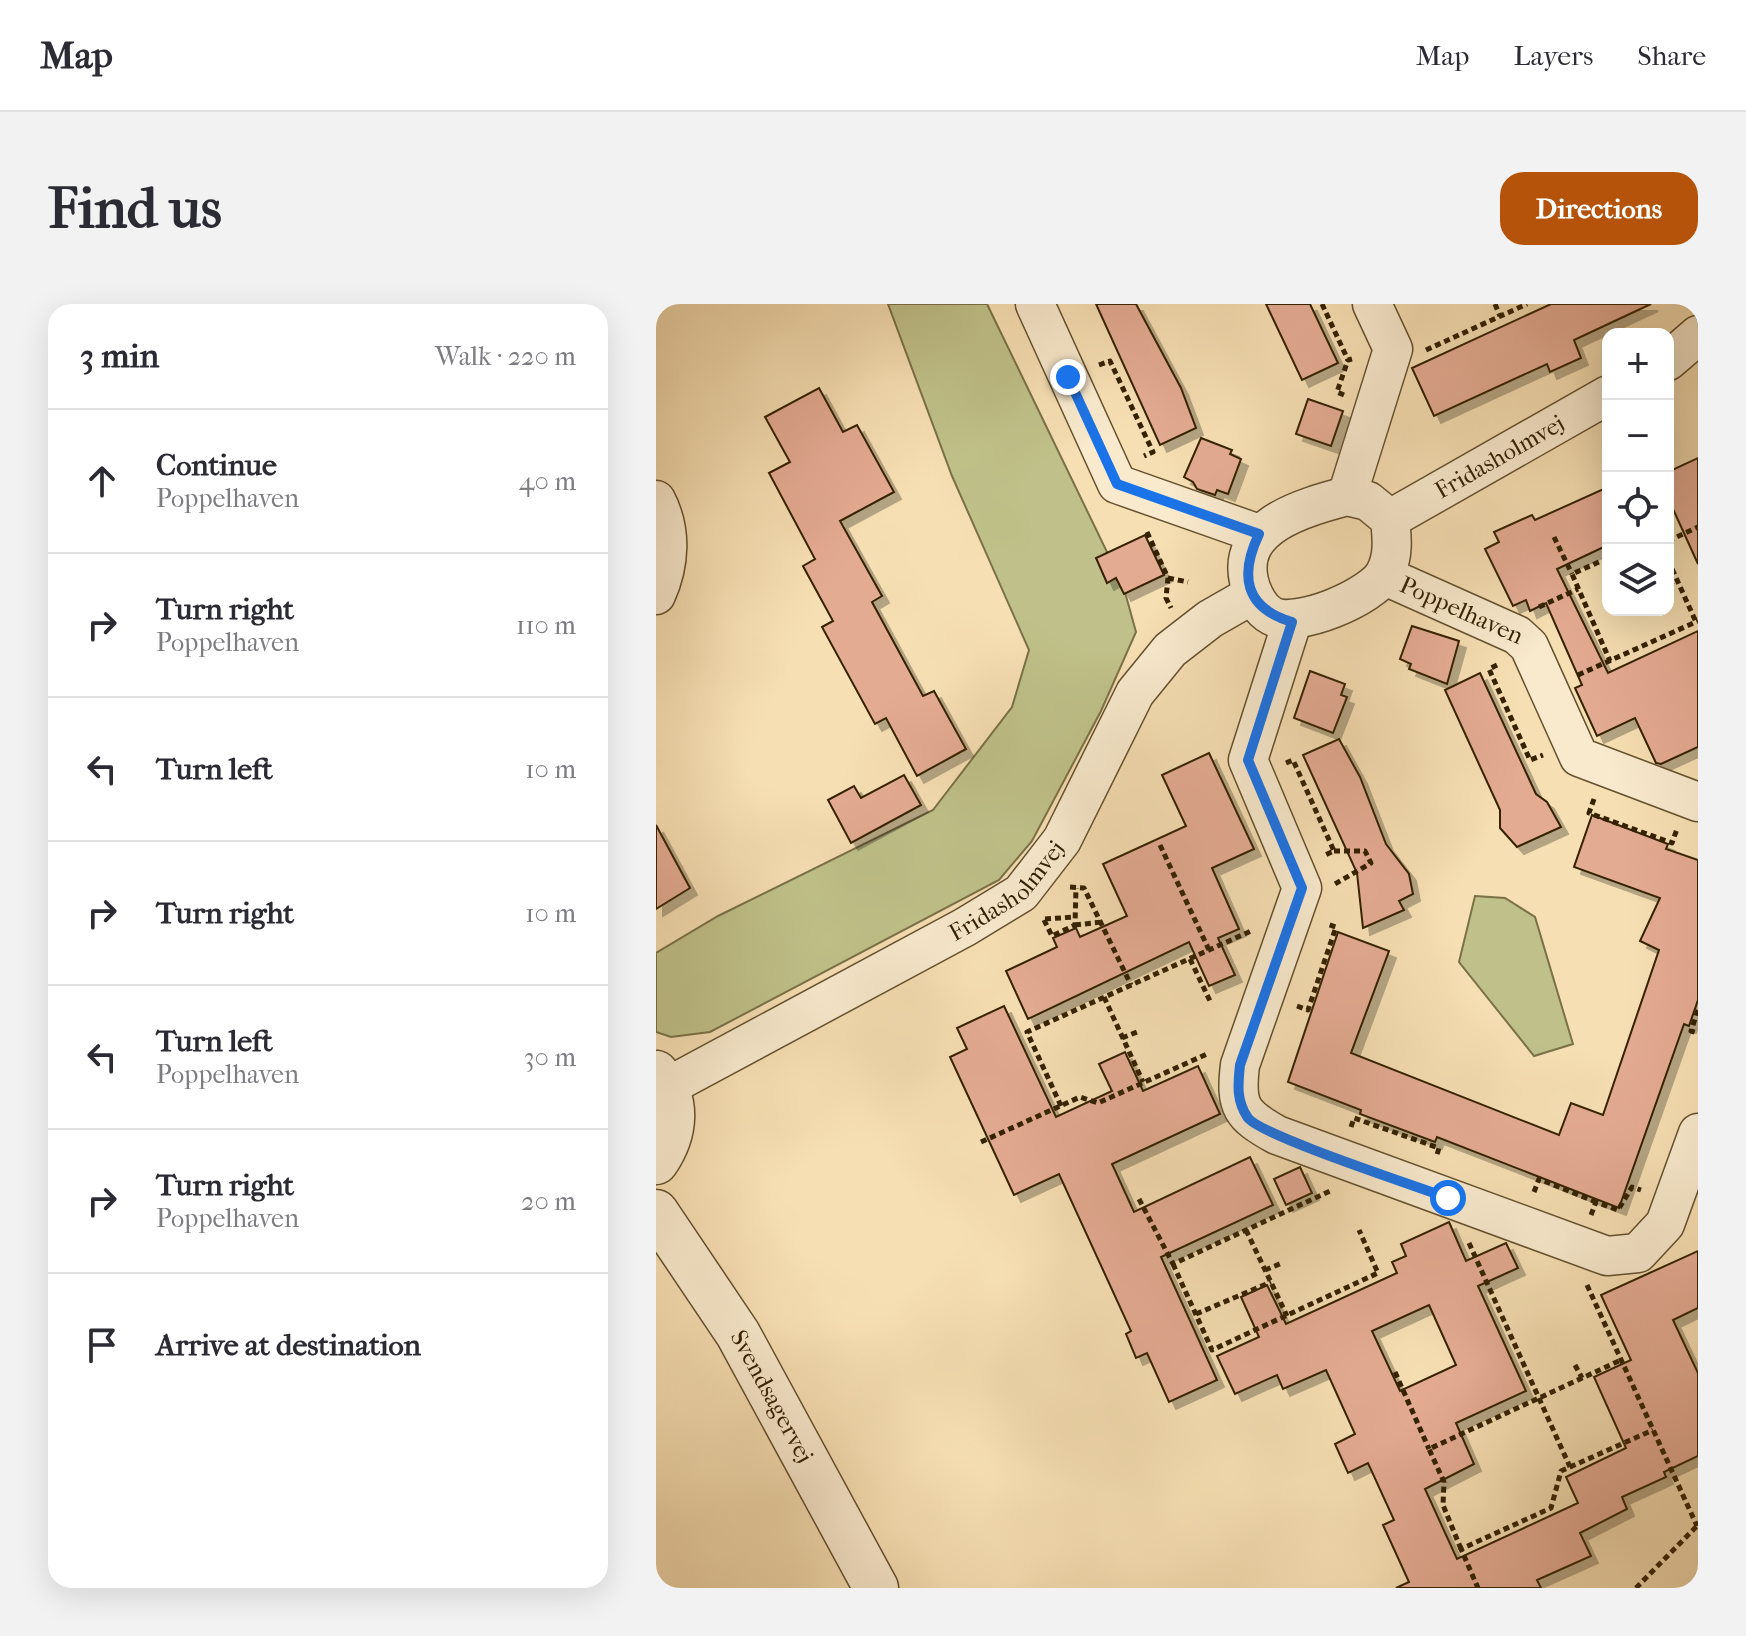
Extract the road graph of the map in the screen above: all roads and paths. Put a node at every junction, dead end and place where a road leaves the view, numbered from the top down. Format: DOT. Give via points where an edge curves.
graph roads {
  1 [pos="1035,304"];
  2 [pos="1372,304"];
  3 [pos="1495,304"];
  4 [pos="1527,304"];
  5 [pos="1500,316"];
  6 [pos="1387,367"];
  7 [pos="1602,398"];
  8 [pos="1126,487"];
  9 [pos="1347,496"];
  10 [pos="656,500"];
  11 [pos="1390,519"];
  12 [pos="1698,527"];
  13 [pos="1259,534"];
  14 [pos="1554,537"];
  15 [pos="1674,538"];
  16 [pos="1602,561"];
  17 [pos="1674,573"];
  18 [pos="1572,574"];
  19 [pos="1385,576"];
  20 [pos="1168,578"];
  21 [pos="1677,580"];
  22 [pos="1674,581"];
  23 [pos="1188,582"];
  24 [pos="656,595"];
  25 [pos="1252,595"];
  26 [pos="1292,622"];
  27 [pos="1697,622"];
  28 [pos="1186,638"];
  29 [pos="1610,661"];
  30 [pos="1548,689"];
  31 [pos="1698,802"];
  32 [pos="1160,845"];
  33 [pos="1334,851"];
  34 [pos="1343,881"];
  35 [pos="1076,888"];
  36 [pos="1084,888"];
  37 [pos="1294,912"];
  38 [pos="1074,917"];
  39 [pos="1044,919"];
  40 [pos="1102,922"];
  41 [pos="1075,925"];
  42 [pos="1052,936"];
  43 [pos="1209,950"];
  44 [pos="1190,959"];
  45 [pos="1131,985"];
  46 [pos="1104,997"];
  47 [pos="1210,1001"];
  48 [pos="1698,1010"];
  49 [pos="1137,1032"];
  50 [pos="1698,1033"];
  51 [pos="1251,1034"];
  52 [pos="1122,1038"];
  53 [pos="661,1080"];
  54 [pos="1143,1082"];
  55 [pos="1061,1106"];
  56 [pos="1698,1133"];
  57 [pos="981,1142"];
  58 [pos="656,1162"];
  59 [pos="1374,1171"];
  60 [pos="1448,1198"];
  61 [pos="1139,1199"];
  62 [pos="1673,1201"];
  63 [pos="656,1212"];
  64 [pos="1246,1230"];
  65 [pos="1359,1230"];
  66 [pos="1572,1243"];
  67 [pos="1282,1263"];
  68 [pos="1173,1264"];
  69 [pos="1265,1270"];
  70 [pos="1271,1282"];
  71 [pos="1196,1314"];
  72 [pos="1287,1316"];
  73 [pos="1621,1360"];
  74 [pos="1575,1365"];
  75 [pos="1395,1372"];
  76 [pos="1582,1378"];
  77 [pos="1538,1398"];
  78 [pos="1653,1430"];
  79 [pos="1429,1449"];
  80 [pos="1570,1467"];
  81 [pos="1697,1526"];
  82 [pos="1461,1549"];
  83 [pos="876,1588"];
  84 [pos="1478,1588"];
  85 [pos="1636,1588"];
  1 -- 8 [label="street" via="1117,484"];
  2 -- 6 [label="street" via="1393,349"];
  3 -- 5 [label="path"];
  4 -- 5 [label="path"];
  5 -- 6 [label="path"];
  6 -- 9 [label="street"];
  7 -- 11 [label="street, Fridasholmvej"];
  8 -- 13 [label="street"];
  8 -- 20 [label="path"];
  9 -- 11 [label="street" via="1368,501"];
  9 -- 13 [label="street" via="1304,508"];
  10 -- 24 [label="street" via="668,542 665,576"];
  11 -- 19 [label="street" via="1393,547"];
  12 -- 15 [label="path"];
  13 -- 25 [label="street" via="1248,558"];
  14 -- 18 [label="path"];
  16 -- 18 [label="path"];
  17 -- 21 [label="path"];
  18 -- 29 [label="path"];
  19 -- 26 [label="street" via="1344,605"];
  19 -- 30 [label="street, Poppelhaven" via="1517,635 1529,646"];
  20 -- 23 [label="path"];
  20 -- 28 [label="path" via="1166,598"];
  21 -- 22 [label="path"];
  21 -- 27 [label="path"];
  25 -- 26 [label="street" via="1270,615"];
  25 -- 28 [label="street, Fridasholmvej"];
  26 -- 37 [label="street" via="1248,760 1302,888"];
  27 -- 29 [label="path"];
  28 -- 53 [label="street, Fridasholmvej" via="1135,693 1062,840 1021,893 965,927"];
  29 -- 30 [label="path"];
  30 -- 31 [label="street, Poppelhaven" via="1579,757"];
  32 -- 43 [label="path"];
  33 -- 34 [label="path" via="1365,851 1371,863"];
  35 -- 38 [label="path"];
  36 -- 40 [label="path"];
  37 -- 43 [label="path"];
  37 -- 51 [label="street"];
  38 -- 39 [label="path"];
  38 -- 41 [label="path"];
  40 -- 41 [label="path"];
  40 -- 45 [label="path"];
  41 -- 42 [label="path"];
  43 -- 44 [label="path"];
  44 -- 45 [label="path"];
  44 -- 47 [label="path"];
  45 -- 46 [label="path"];
  46 -- 52 [label="path"];
  46 -- 55 [label="path" via="1027,1032"];
  48 -- 50 [label="path" via="1691,1031"];
  49 -- 52 [label="path"];
  51 -- 54 [label="path"];
  51 -- 59 [label="street" via="1237,1092 1249,1119 1277,1135"];
  52 -- 54 [label="path"];
  53 -- 58 [label="street" via="673,1110 672,1133"];
  54 -- 55 [label="path" via="1098,1103 1080,1097"];
  55 -- 57 [label="path"];
  56 -- 62 [label="street"];
  59 -- 60 [label="street"];
  59 -- 64 [label="path"];
  60 -- 66 [label="street"];
  60 -- 77 [label="path"];
  61 -- 68 [label="path"];
  62 -- 66 [label="street" via="1665,1224 1638,1253 1607,1256"];
  62 -- 66 [label="path" via="1632,1187 1618,1210 1596,1202"];
  63 -- 83 [label="street, Svendsagervej" via="738,1334"];
  64 -- 68 [label="path"];
  64 -- 69 [label="path"];
  65 -- 72 [label="path" via="1378,1273"];
  66 -- 73 [label="path"];
  67 -- 69 [label="path"];
  68 -- 71 [label="path"];
  69 -- 70 [label="path"];
  70 -- 71 [label="path"];
  70 -- 72 [label="path"];
  71 -- 72 [label="path" via="1212,1350"];
  73 -- 76 [label="path"];
  73 -- 78 [label="path"];
  74 -- 76 [label="path"];
  75 -- 79 [label="path"];
  76 -- 77 [label="path"];
  77 -- 79 [label="path"];
  77 -- 80 [label="path"];
  78 -- 80 [label="path"];
  78 -- 81 [label="path"];
  79 -- 82 [label="path" via="1444,1482 1443,1505"];
  80 -- 82 [label="path" via="1561,1471 1551,1508"];
  81 -- 85 [label="path"];
  82 -- 84 [label="path"];
}
